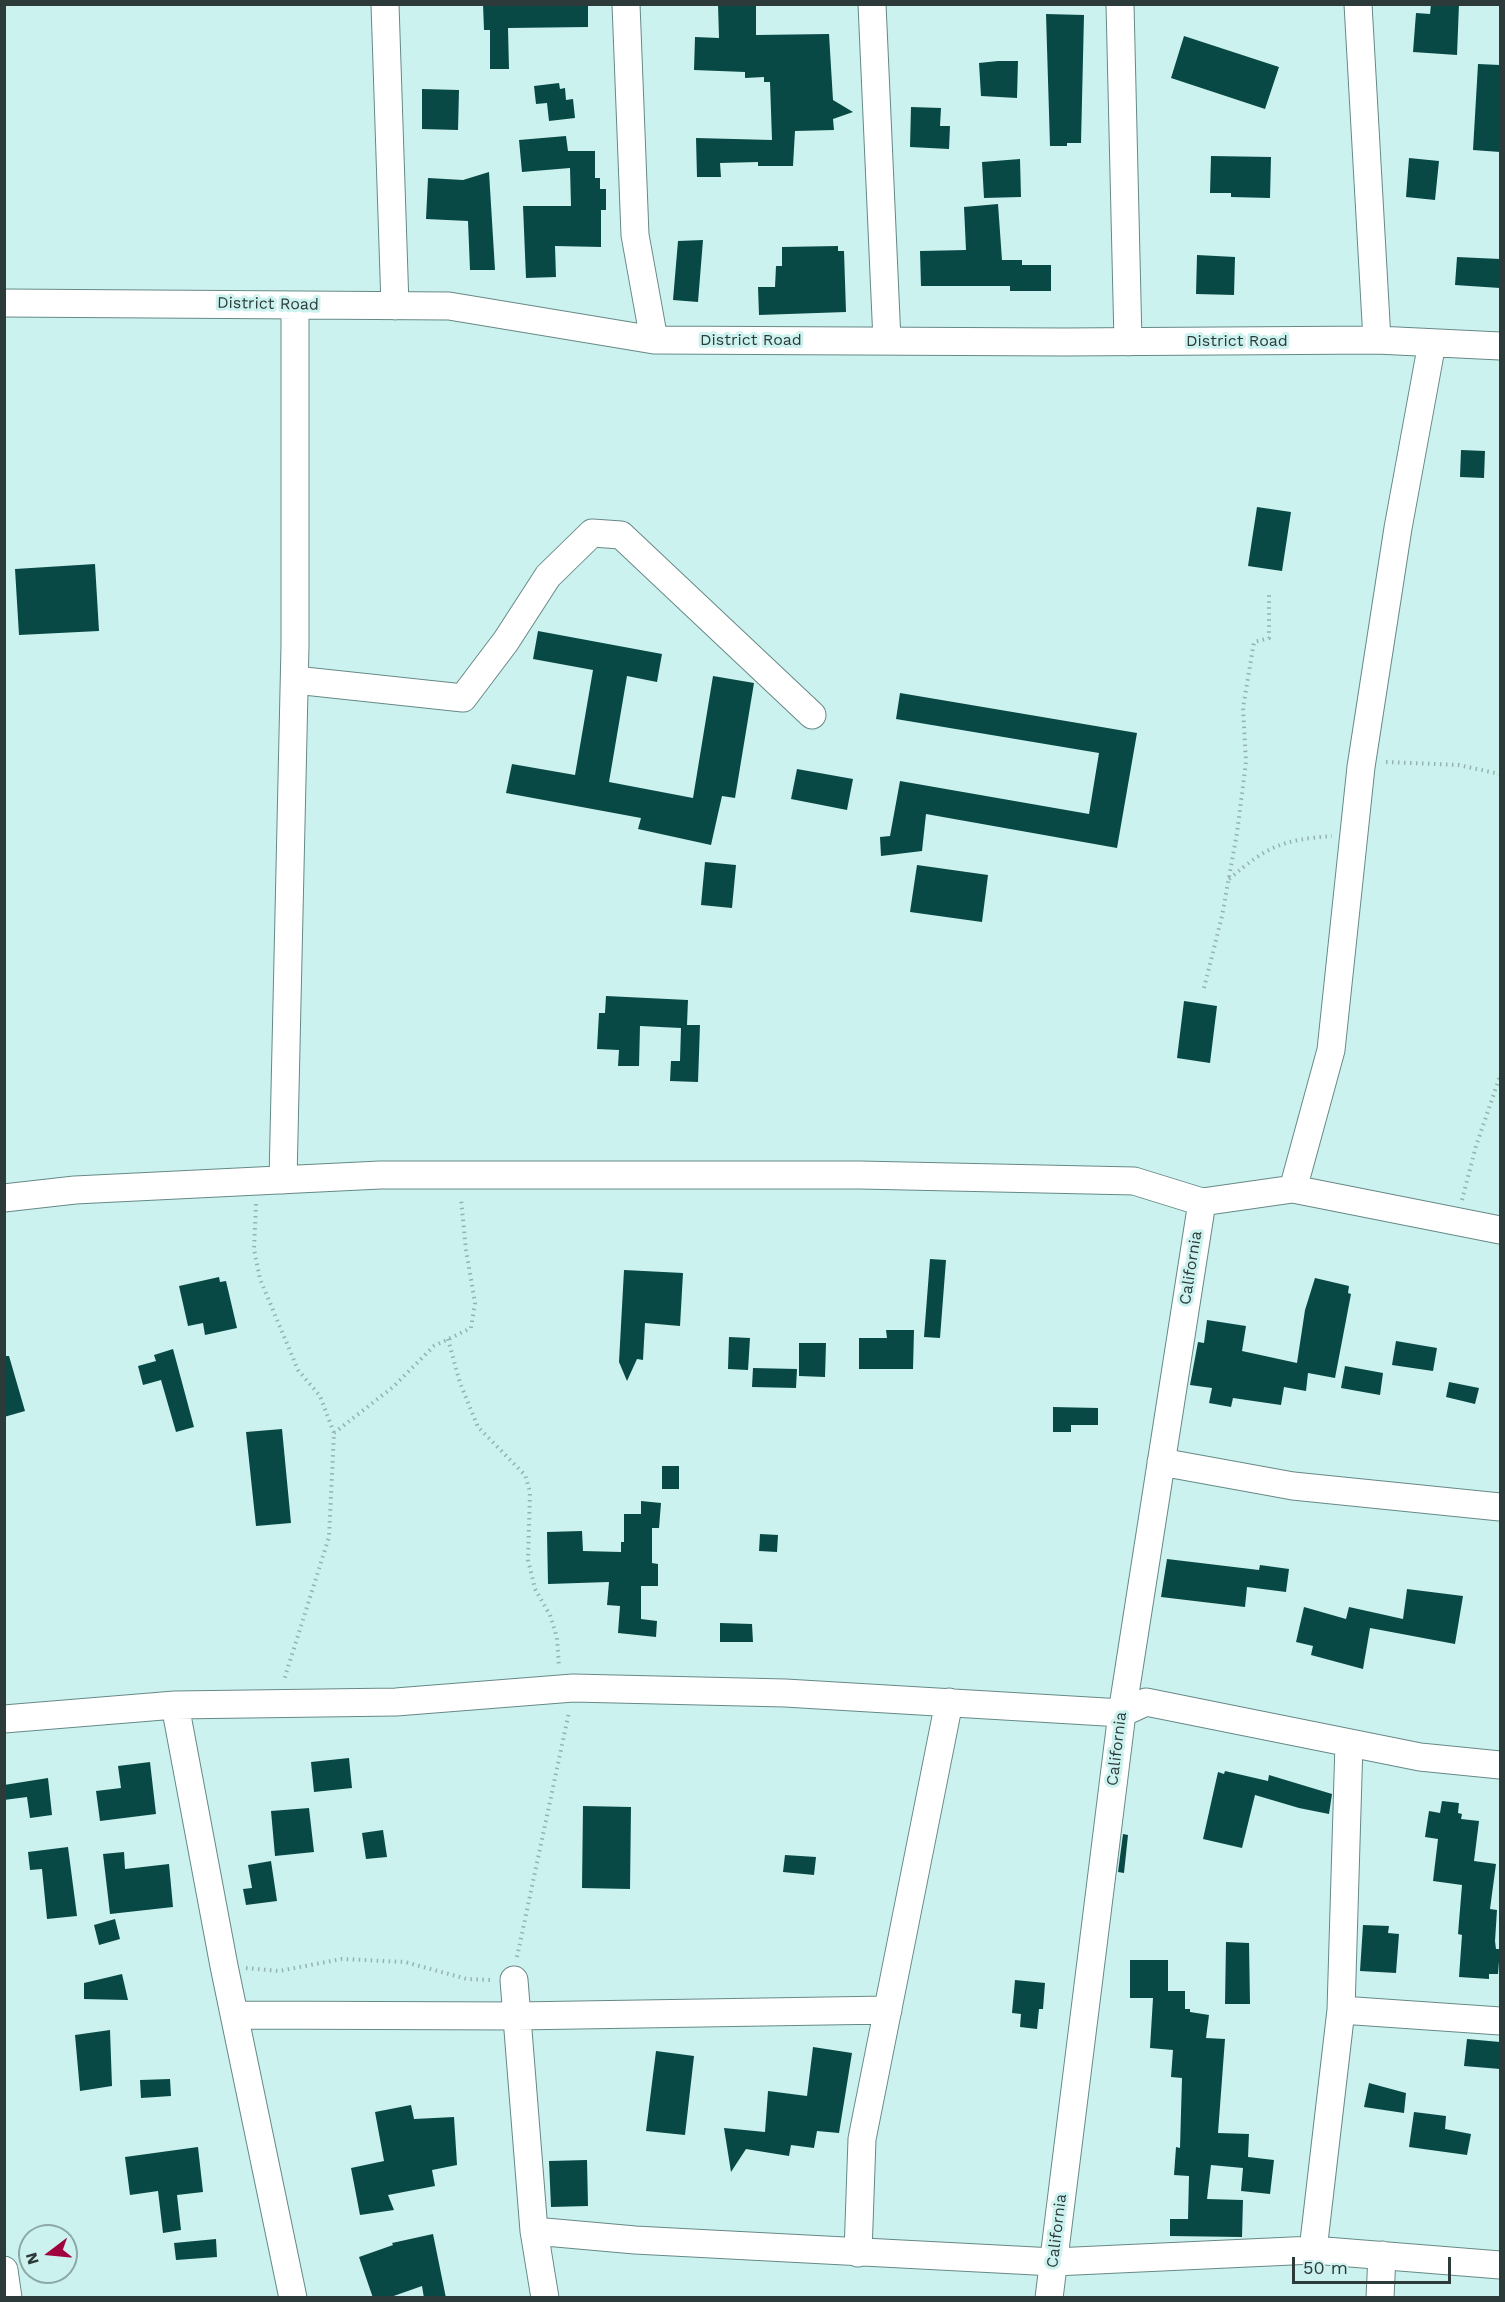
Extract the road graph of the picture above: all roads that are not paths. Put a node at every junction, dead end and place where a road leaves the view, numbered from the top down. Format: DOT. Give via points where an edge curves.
graph roads {
  1 [pos="385,4"];
  2 [pos="626,4"];
  3 [pos="872,4"];
  4 [pos="1120,4"];
  5 [pos="1358,4"];
  6 [pos="4,303"];
  7 [pos="295,305"];
  8 [pos="395,306"];
  9 [pos="654,340"];
  10 [pos="1377,340"];
  11 [pos="887,341"];
  12 [pos="1128,342"];
  13 [pos="1432,343"];
  14 [pos="1500,346"];
  15 [pos="295,680"];
  16 [pos="812,715"];
  17 [pos="270,1180"];
  18 [pos="1293,1189"];
  19 [pos="4,1198"];
  20 [pos="1202,1202"];
  21 [pos="1500,1230"];
  22 [pos="1161,1462"];
  23 [pos="1500,1507"];
  24 [pos="949,1702"];
  25 [pos="175,1705"];
  26 [pos="1122,1713"];
  27 [pos="4,1719"];
  28 [pos="1349,1743"];
  29 [pos="1500,1766"];
  30 [pos="514,1980"];
  31 [pos="888,2010"];
  32 [pos="1341,2010"];
  33 [pos="235,2015"];
  34 [pos="517,2016"];
  35 [pos="1500,2021"];
  36 [pos="534,2231"];
  37 [pos="1313,2250"];
  38 [pos="858,2253"];
  39 [pos="1382,2255"];
  40 [pos="1054,2262"];
  41 [pos="1500,2265"];
  42 [pos="4,2270"];
  43 [pos="8,2298"];
  44 [pos="293,2298"];
  45 [pos="545,2298"];
  46 [pos="1049,2298"];
  47 [pos="1380,2298"];
  1 -- 8 [label="street"];
  2 -- 9 [label="street" via="635,235"];
  3 -- 11 [label="street"];
  4 -- 12 [label="street"];
  5 -- 10 [label="street"];
  6 -- 7 [label="street, District Road"];
  7 -- 8 [label="street, District Road"];
  7 -- 15 [label="street"];
  8 -- 9 [label="street, District Road" via="449,306"];
  9 -- 11 [label="street, District Road"];
  10 -- 12 [label="street, District Road"];
  10 -- 13 [label="street, District Road"];
  11 -- 12 [label="street, District Road"];
  13 -- 14 [label="street, District Road"];
  13 -- 18 [label="street" via="1361,767 1331,1050"];
  15 -- 16 [label="street" via="463,698 548,576 592,533 621,535"];
  15 -- 17 [label="street"];
  17 -- 19 [label="street" via="75,1190"];
  17 -- 20 [label="street" via="459,1175 860,1175 1134,1181"];
  18 -- 20 [label="street"];
  18 -- 21 [label="street"];
  20 -- 22 [label="street, California"];
  22 -- 23 [label="street" via="1293,1486"];
  22 -- 26 [label="street, California"];
  24 -- 25 [label="street" via="785,1693 566,1688 396,1702"];
  24 -- 26 [label="street"];
  24 -- 31 [label="street"];
  25 -- 27 [label="street"];
  25 -- 33 [label="street"];
  26 -- 28 [label="street" via="1146,1702"];
  26 -- 40 [label="street, California"];
  28 -- 29 [label="street" via="1420,1757"];
  28 -- 32 [label="street"];
  30 -- 34 [label="street"];
  31 -- 34 [label="street"];
  31 -- 38 [label="street" via="862,2139"];
  32 -- 35 [label="street"];
  32 -- 37 [label="street"];
  33 -- 34 [label="street"];
  33 -- 44 [label="street"];
  34 -- 36 [label="street"];
  36 -- 38 [label="street" via="635,2241"];
  36 -- 45 [label="street"];
  37 -- 39 [label="street"];
  37 -- 40 [label="street"];
  38 -- 40 [label="street"];
  39 -- 41 [label="street"];
  39 -- 47 [label="street"];
  40 -- 46 [label="street, California"];
  42 -- 43 [label="street"];
}
